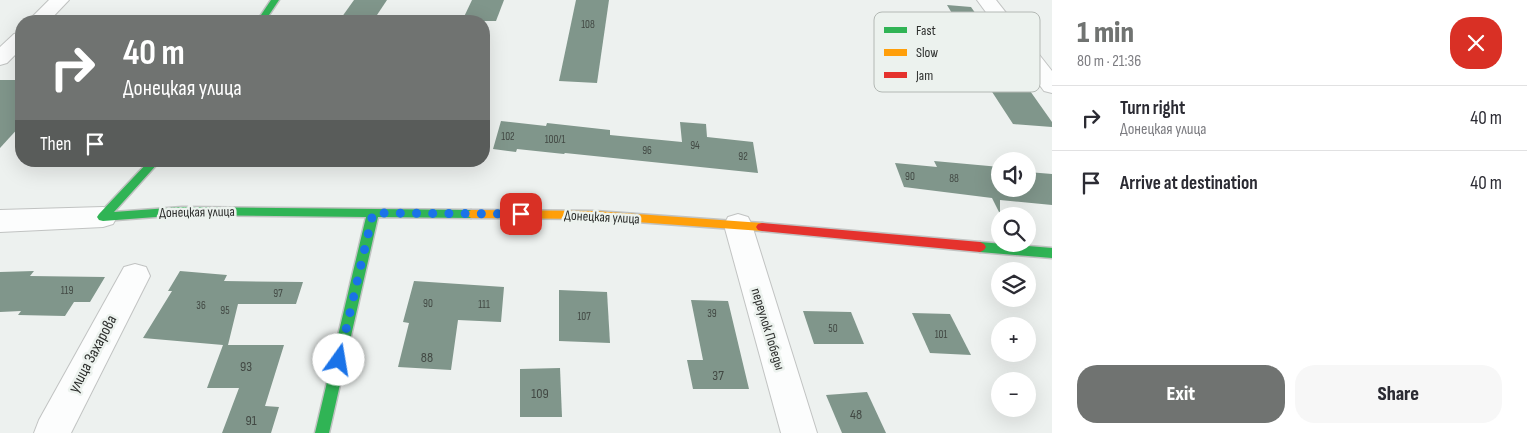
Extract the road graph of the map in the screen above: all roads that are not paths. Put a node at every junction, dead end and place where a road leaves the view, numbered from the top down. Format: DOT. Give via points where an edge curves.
graph roads {
  1 [pos="60,0"];
  2 [pos="275,0"];
  3 [pos="986,0"];
  4 [pos="995,12"];
  5 [pos="44,15"];
  6 [pos="265,15"];
  7 [pos="15,44"];
  8 [pos="0,58"];
  9 [pos="1040,70"];
  10 [pos="1052,86"];
  11 [pos="150,167"];
  12 [pos="373,213"];
  13 [pos="104,217"];
  14 [pos="0,221"];
  15 [pos="738,225"];
  16 [pos="1052,254"];
  17 [pos="135,276"];
  18 [pos="52,433"];
  19 [pos="322,433"];
  20 [pos="799,433"];
  1 -- 5 [label="street"];
  2 -- 6 [label="street"];
  3 -- 4 [label="street"];
  7 -- 8 [label="street"];
  9 -- 10 [label="street"];
  11 -- 13 [label="street"];
  12 -- 13 [label="street, Донецкая улица" via="182,211"];
  12 -- 15 [label="street, Донецкая улица" via="595,215"];
  12 -- 19 [label="street"];
  13 -- 14 [label="street, Донецкая улица"];
  15 -- 16 [label="street, Донецкая улица"];
  15 -- 20 [label="street, переулок Победы"];
  17 -- 18 [label="street, улица Захарова"];
}
